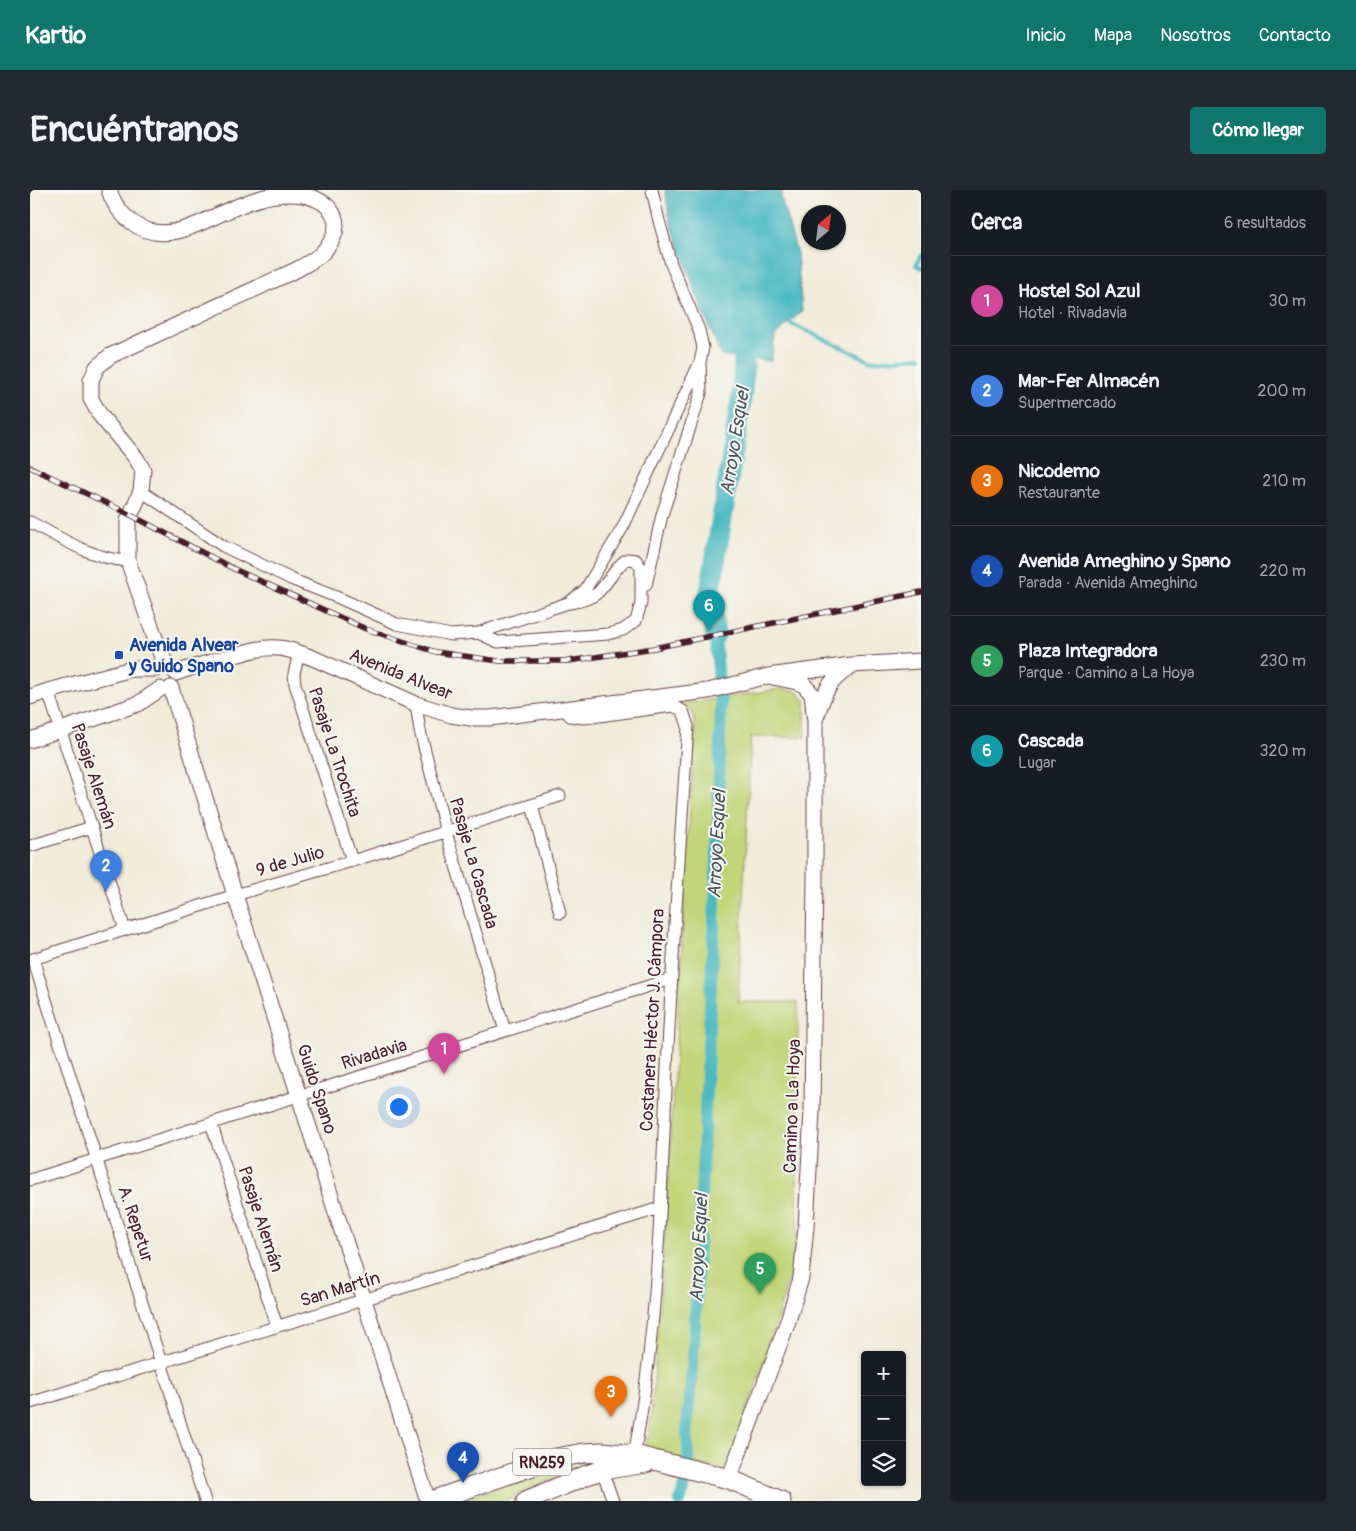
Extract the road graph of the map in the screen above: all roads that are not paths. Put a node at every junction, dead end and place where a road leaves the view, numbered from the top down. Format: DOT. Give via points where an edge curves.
graph roads {
  1 [pos="109,190"];
  2 [pos="652,190"];
  3 [pos="700,362"];
  4 [pos="141,491"];
  5 [pos="30,522"];
  6 [pos="128,561"];
  7 [pos="568,603"];
  8 [pos="641,603"];
  9 [pos="478,633"];
  10 [pos="299,652"];
  11 [pos="921,662"];
  12 [pos="852,665"];
  13 [pos="165,669"];
  14 [pos="768,676"];
  15 [pos="752,680"];
  16 [pos="166,689"];
  17 [pos="48,691"];
  18 [pos="30,697"];
  19 [pos="416,704"];
  20 [pos="565,709"];
  21 [pos="815,721"];
  22 [pos="61,730"];
  23 [pos="30,740"];
  24 [pos="560,796"];
  25 [pos="532,805"];
  26 [pos="92,828"];
  27 [pos="446,832"];
  28 [pos="30,846"];
  29 [pos="352,861"];
  30 [pos="235,895"];
  31 [pos="560,913"];
  32 [pos="125,930"];
  33 [pos="32,959"];
  34 [pos="671,978"];
  35 [pos="505,1031"];
  36 [pos="299,1096"];
  37 [pos="211,1123"];
  38 [pos="97,1159"];
  39 [pos="30,1180"];
  40 [pos="660,1208"];
  41 [pos="364,1299"];
  42 [pos="278,1326"];
  43 [pos="162,1362"];
  44 [pos="30,1404"];
  45 [pos="634,1455"];
  46 [pos="657,1462"];
  47 [pos="602,1470"];
  48 [pos="721,1477"];
  49 [pos="205,1501"];
  50 [pos="429,1501"];
  51 [pos="526,1501"];
  52 [pos="613,1501"];
  53 [pos="781,1501"];
  1 -- 4 [label="street" via="122,215 152,232 186,230 254,199 280,193 320,200 336,219 332,241 322,254 298,269 128,347 97,367 90,380 91,400 143,470"];
  2 -- 3 [label="street" via="671,264 699,330 703,348"];
  3 -- 7 [label="street" via="624,527 585,590"];
  3 -- 8 [label="street" via="701,393 662,515"];
  4 -- 6 [label="street" via="128,521"];
  4 -- 9 [label="street" via="222,546 397,624 451,635"];
  5 -- 6 [label="street" via="93,554"];
  6 -- 13 [label="street"];
  7 -- 8 [label="street" via="588,600 597,594 620,564 628,559 636,560 641,568"];
  7 -- 9 [label="street"];
  8 -- 9 [label="street" via="636,620 623,630 608,634 498,642"];
  10 -- 13 [label="street, Avenida Alvear" via="267,648 189,668"];
  10 -- 19 [label="street, Avenida Alvear"];
  10 -- 29 [label="street, Pasaje La Trochita" via="295,684"];
  11 -- 12 [label="street, Camino a La Hoya"];
  12 -- 14 [label="street, Camino a La Hoya"];
  12 -- 21 [label="street, Camino a La Hoya" via="829,684"];
  13 -- 16 [label="street" via="177,682"];
  13 -- 16 [label="street, Guido Spano" via="152,678 154,685"];
  13 -- 17 [label="street, Avenida Alvear" via="132,669"];
  14 -- 15 [label="street, Camino a La Hoya"];
  14 -- 21 [label="street, Camino a La Hoya" via="804,685 812,694"];
  15 -- 20 [label="street, Avenida Alvear" via="708,691"];
  16 -- 22 [label="street" via="138,704"];
  16 -- 30 [label="street, Guido Spano"];
  17 -- 18 [label="street, Avenida Alvear"];
  17 -- 22 [label="street, Pasaje Alemán"];
  19 -- 20 [label="street, Avenida Alvear" via="471,718"];
  19 -- 27 [label="street, Pasaje La Cascada"];
  20 -- 34 [label="street, Costanera Héctor J. Cámpora" via="570,716 577,718 673,706 683,711 688,726"];
  21 -- 48 [label="street, Camino a La Hoya" via="812,1101 801,1278 786,1324"];
  22 -- 23 [label="street"];
  22 -- 26 [label="street, Pasaje Alemán"];
  24 -- 25 [label="street, 9 de Julio"];
  25 -- 27 [label="street, 9 de Julio"];
  25 -- 31 [label="street"];
  26 -- 28 [label="street"];
  26 -- 32 [label="street, Pasaje Alemán"];
  27 -- 29 [label="street, 9 de Julio"];
  27 -- 35 [label="street, Pasaje La Cascada"];
  29 -- 30 [label="street, 9 de Julio"];
  30 -- 32 [label="street, 9 de Julio"];
  30 -- 36 [label="street, Guido Spano"];
  32 -- 33 [label="street, 9 de Julio"];
  33 -- 38 [label="street, A. Repetur"];
  34 -- 35 [label="street, Rivadavia"];
  34 -- 40 [label="street, Costanera Héctor J. Cámpora"];
  35 -- 36 [label="street, Rivadavia"];
  36 -- 37 [label="street, Rivadavia"];
  36 -- 41 [label="street, Guido Spano"];
  37 -- 38 [label="street, Rivadavia"];
  37 -- 42 [label="street, Pasaje Alemán"];
  38 -- 39 [label="street, Rivadavia"];
  38 -- 43 [label="street, A. Repetur"];
  40 -- 41 [label="street, San Martín"];
  40 -- 45 [label="street, Costanera Héctor J. Cámpora" via="656,1294"];
  41 -- 42 [label="street, San Martín"];
  41 -- 50 [label="street, Guido Spano"];
  42 -- 43 [label="street, San Martín"];
  43 -- 44 [label="street, San Martín"];
  43 -- 49 [label="street, A. Repetur"];
  45 -- 46 [label="highway, RN259"];
  45 -- 50 [label="highway, RN259" via="602,1452 556,1458"];
  46 -- 47 [label="highway, RN259"];
  46 -- 48 [label="highway, RN259"];
  47 -- 51 [label="highway, RN259"];
  47 -- 52 [label="street"];
  48 -- 53 [label="highway, RN259"];
}
